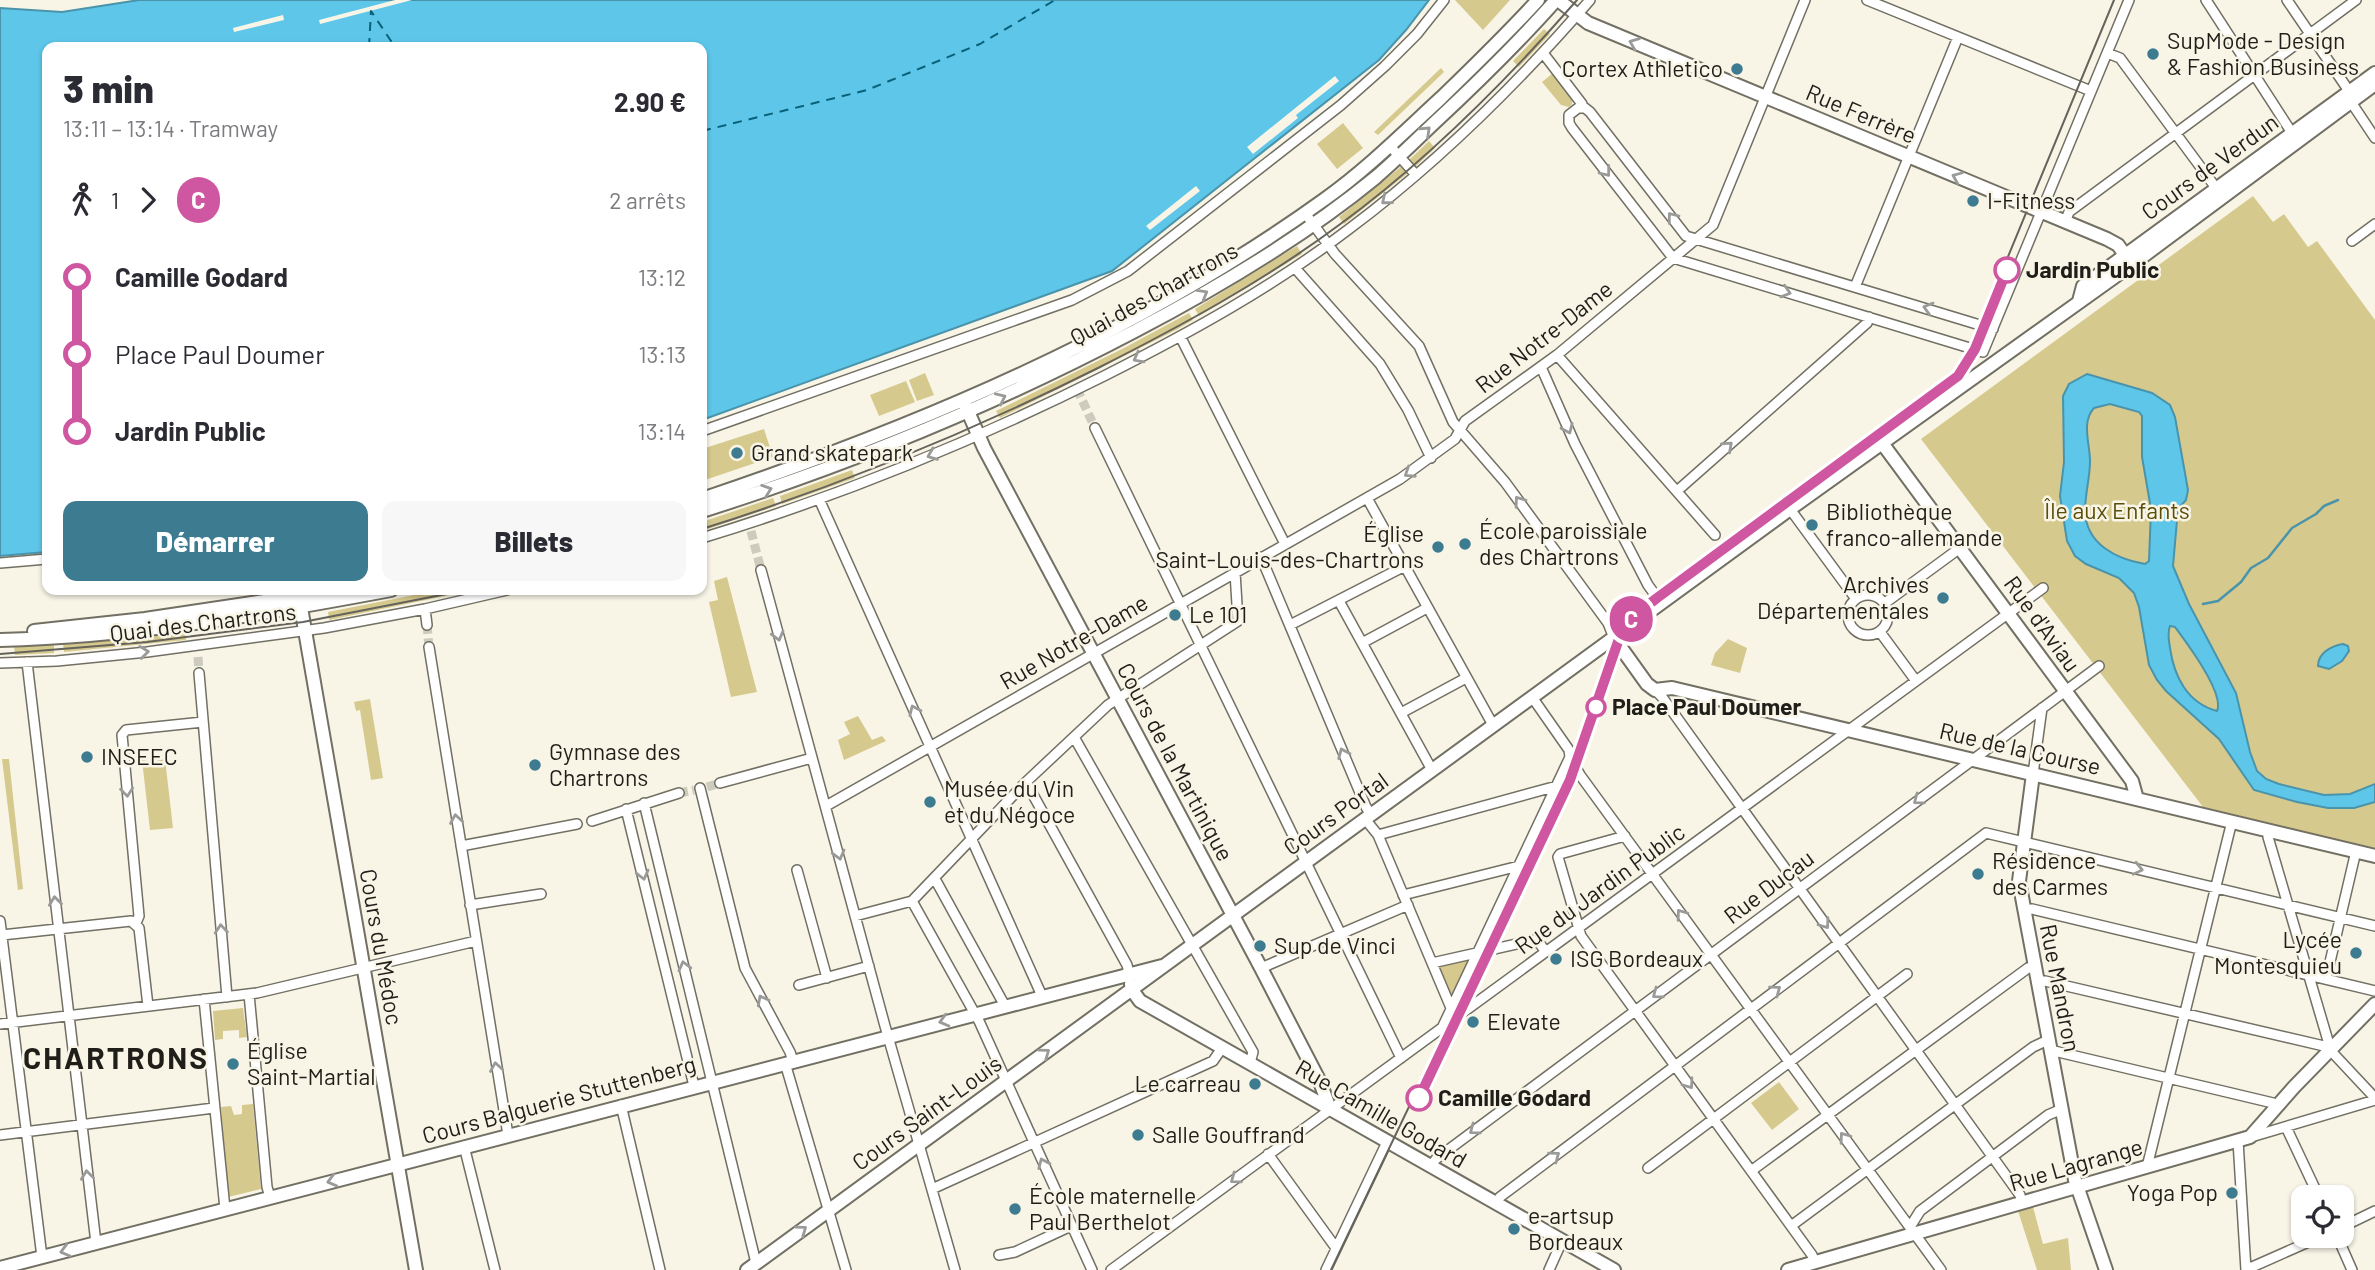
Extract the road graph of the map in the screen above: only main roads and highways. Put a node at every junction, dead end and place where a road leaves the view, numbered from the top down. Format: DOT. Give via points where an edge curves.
graph roads {
  1 [pos="1538,0"];
  2 [pos="1557,0"];
  3 [pos="2375,73"];
  4 [pos="2375,84"];
  5 [pos="2350,96"];
  6 [pos="1395,151"];
  7 [pos="2219,192"];
  8 [pos="2125,255"];
  9 [pos="2105,284"];
  10 [pos="2079,301"];
  11 [pos="963,400"];
  12 [pos="968,412"];
  13 [pos="1882,443"];
  14 [pos="707,497"];
  15 [pos="707,509"];
  16 [pos="321,595"];
  17 [pos="350,595"];
  18 [pos="300,601"];
  19 [pos="0,633"];
  20 [pos="29,635"];
  21 [pos="1614,638"];
  22 [pos="0,640"];
  23 [pos="1532,697"];
  24 [pos="2033,774"];
  25 [pos="2137,799"];
  26 [pos="2375,856"];
  27 [pos="1233,916"];
  28 [pos="1166,965"];
  29 [pos="1129,973"];
  30 [pos="1132,990"];
  31 [pos="2375,1004"];
  32 [pos="1330,1109"];
  33 [pos="398,1163"];
  34 [pos="2078,1187"];
  35 [pos="751,1267"];
  36 [pos="0,1268"];
  37 [pos="416,1270"];
  38 [pos="1614,1270"];
  39 [pos="1788,1270"];
  40 [pos="2106,1270"];
  1 -- 6 [label="main road, Quai des Chartrons"];
  6 -- 2 [label="main road, Quai des Chartrons, one-way" via="1504,56"];
  8 -- 2 [label="main road, Rue Ferrère, one-way" via="2118,245 2065,222 1587,23"];
  3 -- 5 [label="main road, Cours de Verdun"];
  4 -- 5 [label="main road, Cours de Verdun"];
  5 -- 7 [label="main road, Cours de Verdun"];
  5 -- 7 [label="main road, Cours de Verdun" via="2292,133"];
  6 -- 11 [label="main road, Quai des Chartrons" via="1260,243 1157,304"];
  12 -- 6 [label="main road, Quai des Chartrons, one-way" via="1067,366 1231,277 1376,177"];
  7 -- 8 [label="main road, Cours de Verdun"];
  7 -- 9 [label="main road, Cours de Verdun"];
  8 -- 9 [label="main road"];
  8 -- 10 [label="main road, Cours de Verdun" via="2083,286"];
  9 -- 10 [label="main road, Cours de Verdun"];
  10 -- 13 [label="main road, Cours de Verdun"];
  11 -- 12 [label="main road, Cours de la Martinique"];
  11 -- 14 [label="main road, Quai des Chartrons"];
  15 -- 12 [label="main road, Quai des Chartrons, one-way" via="812,474"];
  12 -- 27 [label="main road, Cours de la Martinique"];
  13 -- 21 [label="main road, Cours de Verdun"];
  13 -- 25 [label="main road, Rue d'Aviau" via="2132,781"];
  16 -- 18 [label="main road, Quai des Chartrons"];
  17 -- 18 [label="main road, Quai des Chartrons"];
  18 -- 20 [label="main road, Quai des Chartrons" via="147,628"];
  18 -- 33 [label="main road, Cours du Médoc"];
  19 -- 20 [label="main road"];
  20 -- 22 [label="main road"];
  21 -- 23 [label="main road, Cours de Verdun"];
  21 -- 24 [label="main road, Rue de la Course" via="1655,690 1672,688"];
  23 -- 27 [label="main road, Cours Portal"];
  24 -- 25 [label="main road, Rue de la Course"];
  24 -- 34 [label="main road, Rue Mandron" via="2019,881"];
  25 -- 26 [label="main road, Rue de la Course"];
  27 -- 28 [label="main road, Cours Portal"];
  27 -- 32 [label="main road, Cours de la Martinique"];
  28 -- 29 [label="main road, Cours Portal"];
  28 -- 30 [label="main road, Cours Portal"];
  29 -- 30 [label="main road"];
  29 -- 33 [label="main road, Cours Balguerie Stuttenberg, one-way"];
  30 -- 32 [label="main road, Rue Camille Godard" via="1140,1001"];
  35 -- 30 [label="main road, Cours Saint-Louis, one-way"];
  31 -- 34 [label="main road, Rue Lagrange" via="2277,1106 2266,1127 2244,1139"];
  32 -- 38 [label="main road, Rue Camille Godard"];
  33 -- 36 [label="main road, Cours Balguerie Stuttenberg, one-way"];
  33 -- 37 [label="main road, Cours du Médoc"];
  34 -- 39 [label="main road, Rue Lagrange" via="1912,1230"];
  34 -- 40 [label="main road, Rue Mandron"];
}
